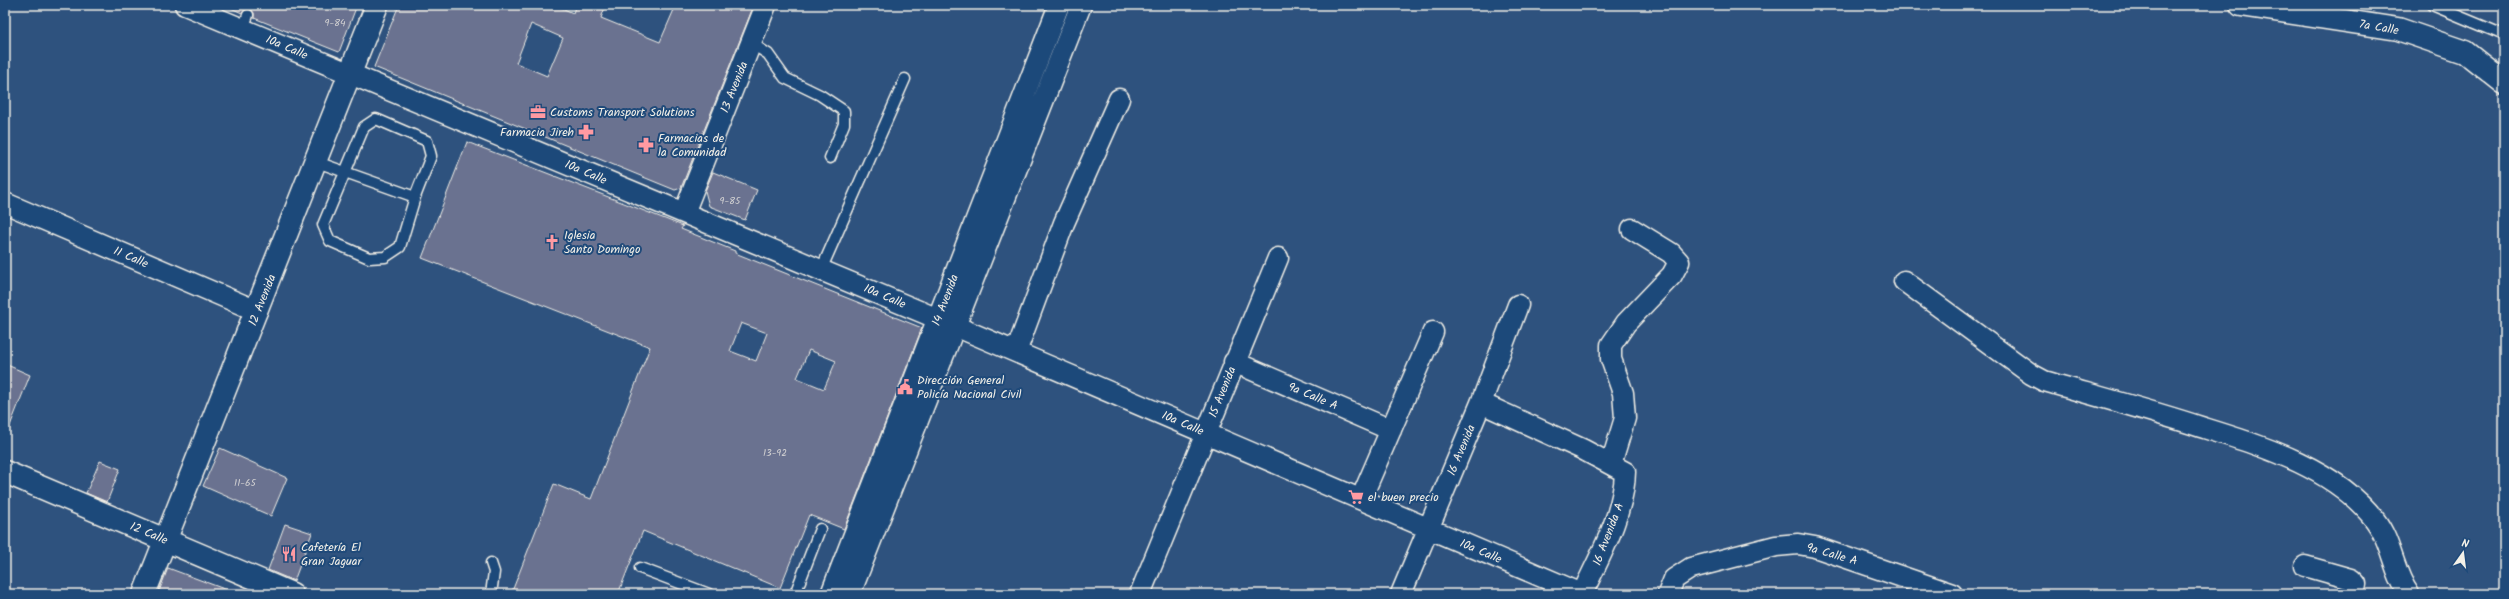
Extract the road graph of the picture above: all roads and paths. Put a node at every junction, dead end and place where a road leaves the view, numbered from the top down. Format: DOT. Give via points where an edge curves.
graph roads {
  1 [pos="185,5"];
  2 [pos="377,5"];
  3 [pos="766,5"];
  4 [pos="1059,5"];
  5 [pos="1081,5"];
  6 [pos="2241,5"];
  7 [pos="2432,5"];
  8 [pos="2504,35"];
  9 [pos="751,43"];
  10 [pos="350,74"];
  11 [pos="905,79"];
  12 [pos="2504,82"];
  13 [pos="1119,99"];
  14 [pos="830,158"];
  15 [pos="317,162"];
  16 [pos="346,172"];
  17 [pos="415,197"];
  18 [pos="5,203"];
  19 [pos="684,213"];
  20 [pos="1632,229"];
  21 [pos="1278,258"];
  22 [pos="821,270"];
  23 [pos="1904,281"];
  24 [pos="1518,305"];
  25 [pos="257,311"];
  26 [pos="946,322"];
  27 [pos="1433,332"];
  28 [pos="1016,352"];
  29 [pos="1234,362"];
  30 [pos="1481,404"];
  31 [pos="1391,430"];
  32 [pos="1206,433"];
  33 [pos="1618,468"];
  34 [pos="5,472"];
  35 [pos="1361,499"];
  36 [pos="1428,528"];
  37 [pos="820,529"];
  38 [pos="165,540"];
  39 [pos="491,563"];
  40 [pos="2305,566"];
  41 [pos="640,568"];
  42 [pos="144,594"];
  43 [pos="292,594"];
  44 [pos="491,594"];
  45 [pos="709,594"];
  46 [pos="795,594"];
  47 [pos="831,594"];
  48 [pos="850,594"];
  49 [pos="1140,594"];
  50 [pos="1401,594"];
  51 [pos="1582,594"];
  52 [pos="1668,594"];
  53 [pos="1952,594"];
  54 [pos="2354,594"];
  55 [pos="2410,594"];
  1 -- 10 [label="street, 10a Calle" via="245,22"];
  2 -- 10 [label="street, 12 Avenida"];
  3 -- 9 [label="street, 13 Avenida"];
  4 -- 26 [label="street, 14 Avenida"];
  5 -- 26 [label="street"];
  6 -- 12 [label="street, 7a Calle" via="2398,29 2465,52"];
  7 -- 8 [label="lane"];
  9 -- 14 [label="lane" via="768,54 785,78 820,95 844,111 844,124"];
  9 -- 19 [label="street, 13 Avenida"];
  10 -- 15 [label="street, 12 Avenida"];
  10 -- 19 [label="street, 10a Calle"];
  11 -- 22 [label="lane"];
  13 -- 28 [label="street" via="1064,223"];
  15 -- 16 [label="lane"];
  15 -- 25 [label="street, 12 Avenida"];
  16 -- 17 [label="lane"];
  16 -- 17 [label="lane" via="364,127 376,119 385,122 427,141 430,148 431,156"];
  16 -- 17 [label="lane" via="323,225 330,241 369,258 385,257 400,247"];
  18 -- 25 [label="street, 11 Calle"];
  19 -- 22 [label="street, 10a Calle"];
  20 -- 33 [label="street, 16 Avenida A" via="1671,253 1680,262 1672,275 1626,323 1611,345 1611,360 1623,393 1625,418"];
  21 -- 29 [label="street, 15 Avenida"];
  22 -- 26 [label="street, 10a Calle"];
  23 -- 55 [label="street" via="2044,381 2143,408 2237,438 2308,467 2332,482 2376,520"];
  24 -- 30 [label="street, 16 Avenida"];
  25 -- 38 [label="street, 12 Avenida"];
  26 -- 28 [label="street, 10a Calle"];
  26 -- 47 [label="street, 14 Avenida"];
  26 -- 48 [label="street, 14 Avenida"];
  27 -- 31 [label="street"];
  28 -- 32 [label="street, 10a Calle"];
  29 -- 31 [label="street, 9a Calle A"];
  29 -- 32 [label="street, 15 Avenida"];
  30 -- 33 [label="street"];
  30 -- 36 [label="street, 16 Avenida"];
  31 -- 35 [label="street"];
  32 -- 35 [label="street, 10a Calle"];
  32 -- 49 [label="street, 15 Avenida"];
  33 -- 51 [label="street, 16 Avenida A" via="1625,489"];
  34 -- 38 [label="street, 12 Calle"];
  35 -- 36 [label="street, 10a Calle"];
  36 -- 50 [label="street, 16 Avenida"];
  36 -- 51 [label="street, 10a Calle"];
  37 -- 46 [label="lane"];
  38 -- 42 [label="street, 12 Avenida"];
  38 -- 43 [label="street, 12 Calle"];
  39 -- 44 [label="lane" via="494,572"];
  40 -- 54 [label="street" via="2351,579 2356,584"];
  41 -- 45 [label="lane"];
  52 -- 53 [label="street, 9a Calle A" via="1674,579 1691,568 1776,546 1798,544 1815,546"];
}
